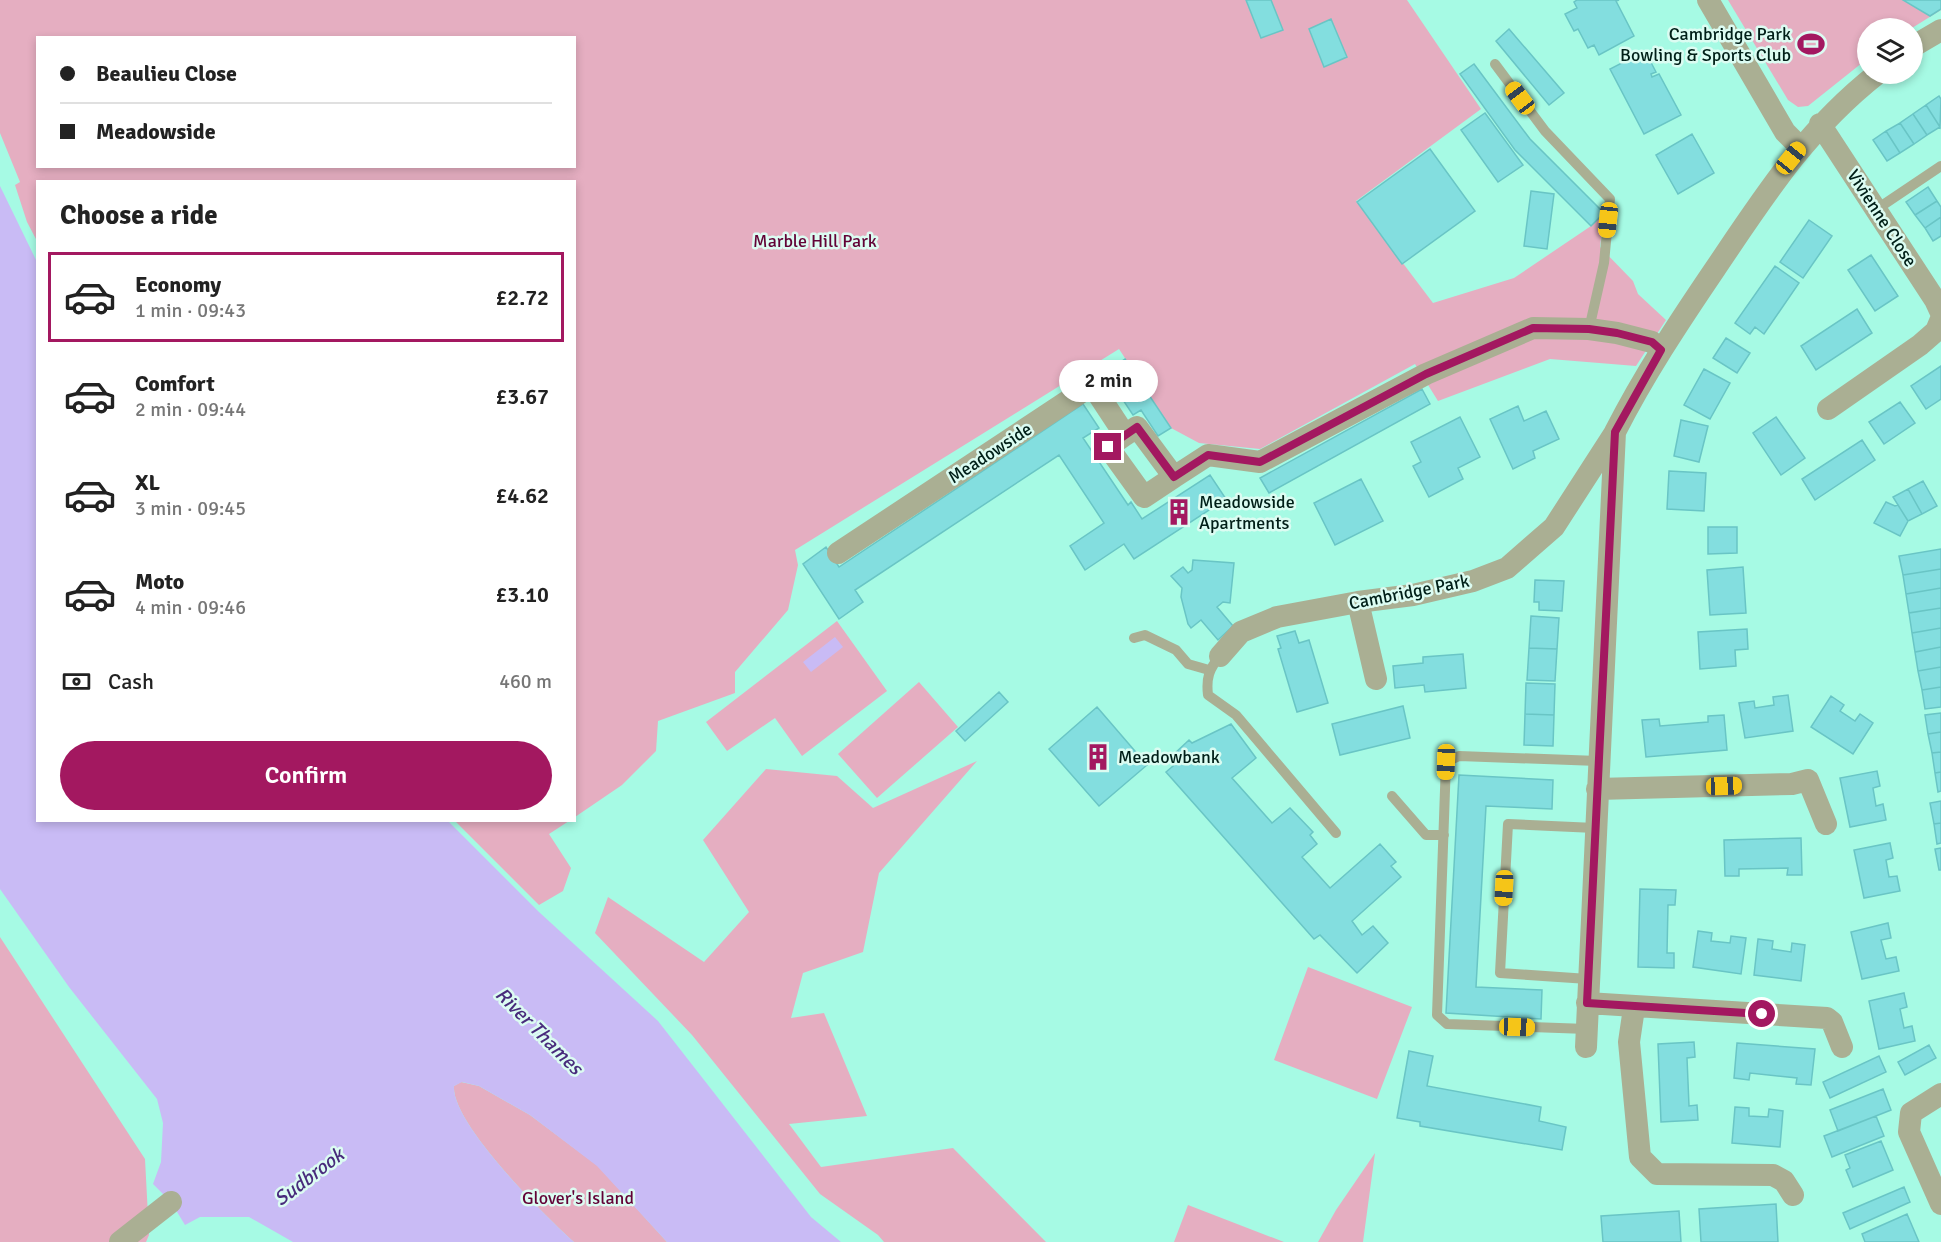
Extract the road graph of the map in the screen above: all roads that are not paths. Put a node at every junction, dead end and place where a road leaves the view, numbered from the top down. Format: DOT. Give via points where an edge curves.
graph roads {
  1 [pos="1708,0"];
  2 [pos="1941,30"];
  3 [pos="1923,41"];
  4 [pos="1494,64"];
  5 [pos="1866,84"];
  6 [pos="1820,124"];
  7 [pos="1800,147"];
  8 [pos="1941,166"];
  9 [pos="1877,209"];
  10 [pos="1936,289"];
  11 [pos="1941,314"];
  12 [pos="1941,319"];
  13 [pos="1589,329"];
  14 [pos="1661,350"];
  15 [pos="1828,409"];
  16 [pos="1615,432"];
  17 [pos="1125,435"];
  18 [pos="1174,477"];
  19 [pos="838,554"];
  20 [pos="1358,602"];
  21 [pos="1134,638"];
  22 [pos="1214,663"];
  23 [pos="1376,679"];
  24 [pos="1598,761"];
  25 [pos="1597,789"];
  26 [pos="1392,796"];
  27 [pos="1826,824"];
  28 [pos="1595,828"];
  29 [pos="1336,833"];
  30 [pos="1444,835"];
  31 [pos="1588,979"];
  32 [pos="1587,1003"];
  33 [pos="1634,1008"];
  34 [pos="1586,1038"];
  35 [pos="1842,1047"];
  36 [pos="1941,1094"];
  37 [pos="1793,1195"];
  38 [pos="171,1202"];
  39 [pos="1941,1204"];
  40 [pos="120,1242"];
  1 -- 7 [label="street" via="1785,132"];
  2 -- 3 [label="street"];
  4 -- 13 [label="lane" via="1545,131 1610,199 1604,263"];
  5 -- 6 [label="street, Cambridge Park"];
  6 -- 7 [label="street, Cambridge Park"];
  6 -- 9 [label="street, Vivienne Close"];
  7 -- 14 [label="street, Cambridge Park"];
  8 -- 9 [label="lane"];
  9 -- 10 [label="street, Vivienne Close"];
  10 -- 11 [label="street, Vivienne Close"];
  12 -- 15 [label="street" via="1936,331 1920,345"];
  13 -- 14 [label="street" via="1652,342"];
  13 -- 18 [label="street" via="1533,328 1426,374 1260,462 1208,455"];
  14 -- 16 [label="street, Cambridge Park"];
  16 -- 20 [label="street, Cambridge Park" via="1554,526 1507,568 1473,581"];
  16 -- 24 [label="street, Cambridge Park"];
  17 -- 18 [label="street" via="1137,427"];
  17 -- 18 [label="street" via="1108,447 1144,497"];
  17 -- 19 [label="street, Meadowside" via="1092,386"];
  20 -- 22 [label="street, Cambridge Park" via="1277,617 1241,632"];
  20 -- 23 [label="street"];
  21 -- 22 [label="lane" via="1145,635 1176,650 1188,664"];
  22 -- 29 [label="lane" via="1206,684 1208,695 1236,715"];
  24 -- 25 [label="street, Cambridge Park"];
  24 -- 30 [label="lane" via="1459,756 1446,762"];
  25 -- 27 [label="street" via="1784,784 1806,771"];
  25 -- 28 [label="street, Cambridge Park"];
  26 -- 30 [label="lane" via="1426,835"];
  28 -- 31 [label="street, Cambridge Park"];
  28 -- 31 [label="lane" via="1508,824 1500,973"];
  30 -- 34 [label="lane" via="1437,1015 1447,1024"];
  31 -- 32 [label="street, Cambridge Park"];
  32 -- 33 [label="street"];
  32 -- 34 [label="street, Cambridge Park"];
  33 -- 35 [label="street" via="1827,1018"];
  33 -- 37 [label="street" via="1629,1042 1640,1157 1657,1174 1773,1175 1784,1181"];
  36 -- 39 [label="street" via="1911,1113 1909,1132"];
  38 -- 40 [label="street"];
}
